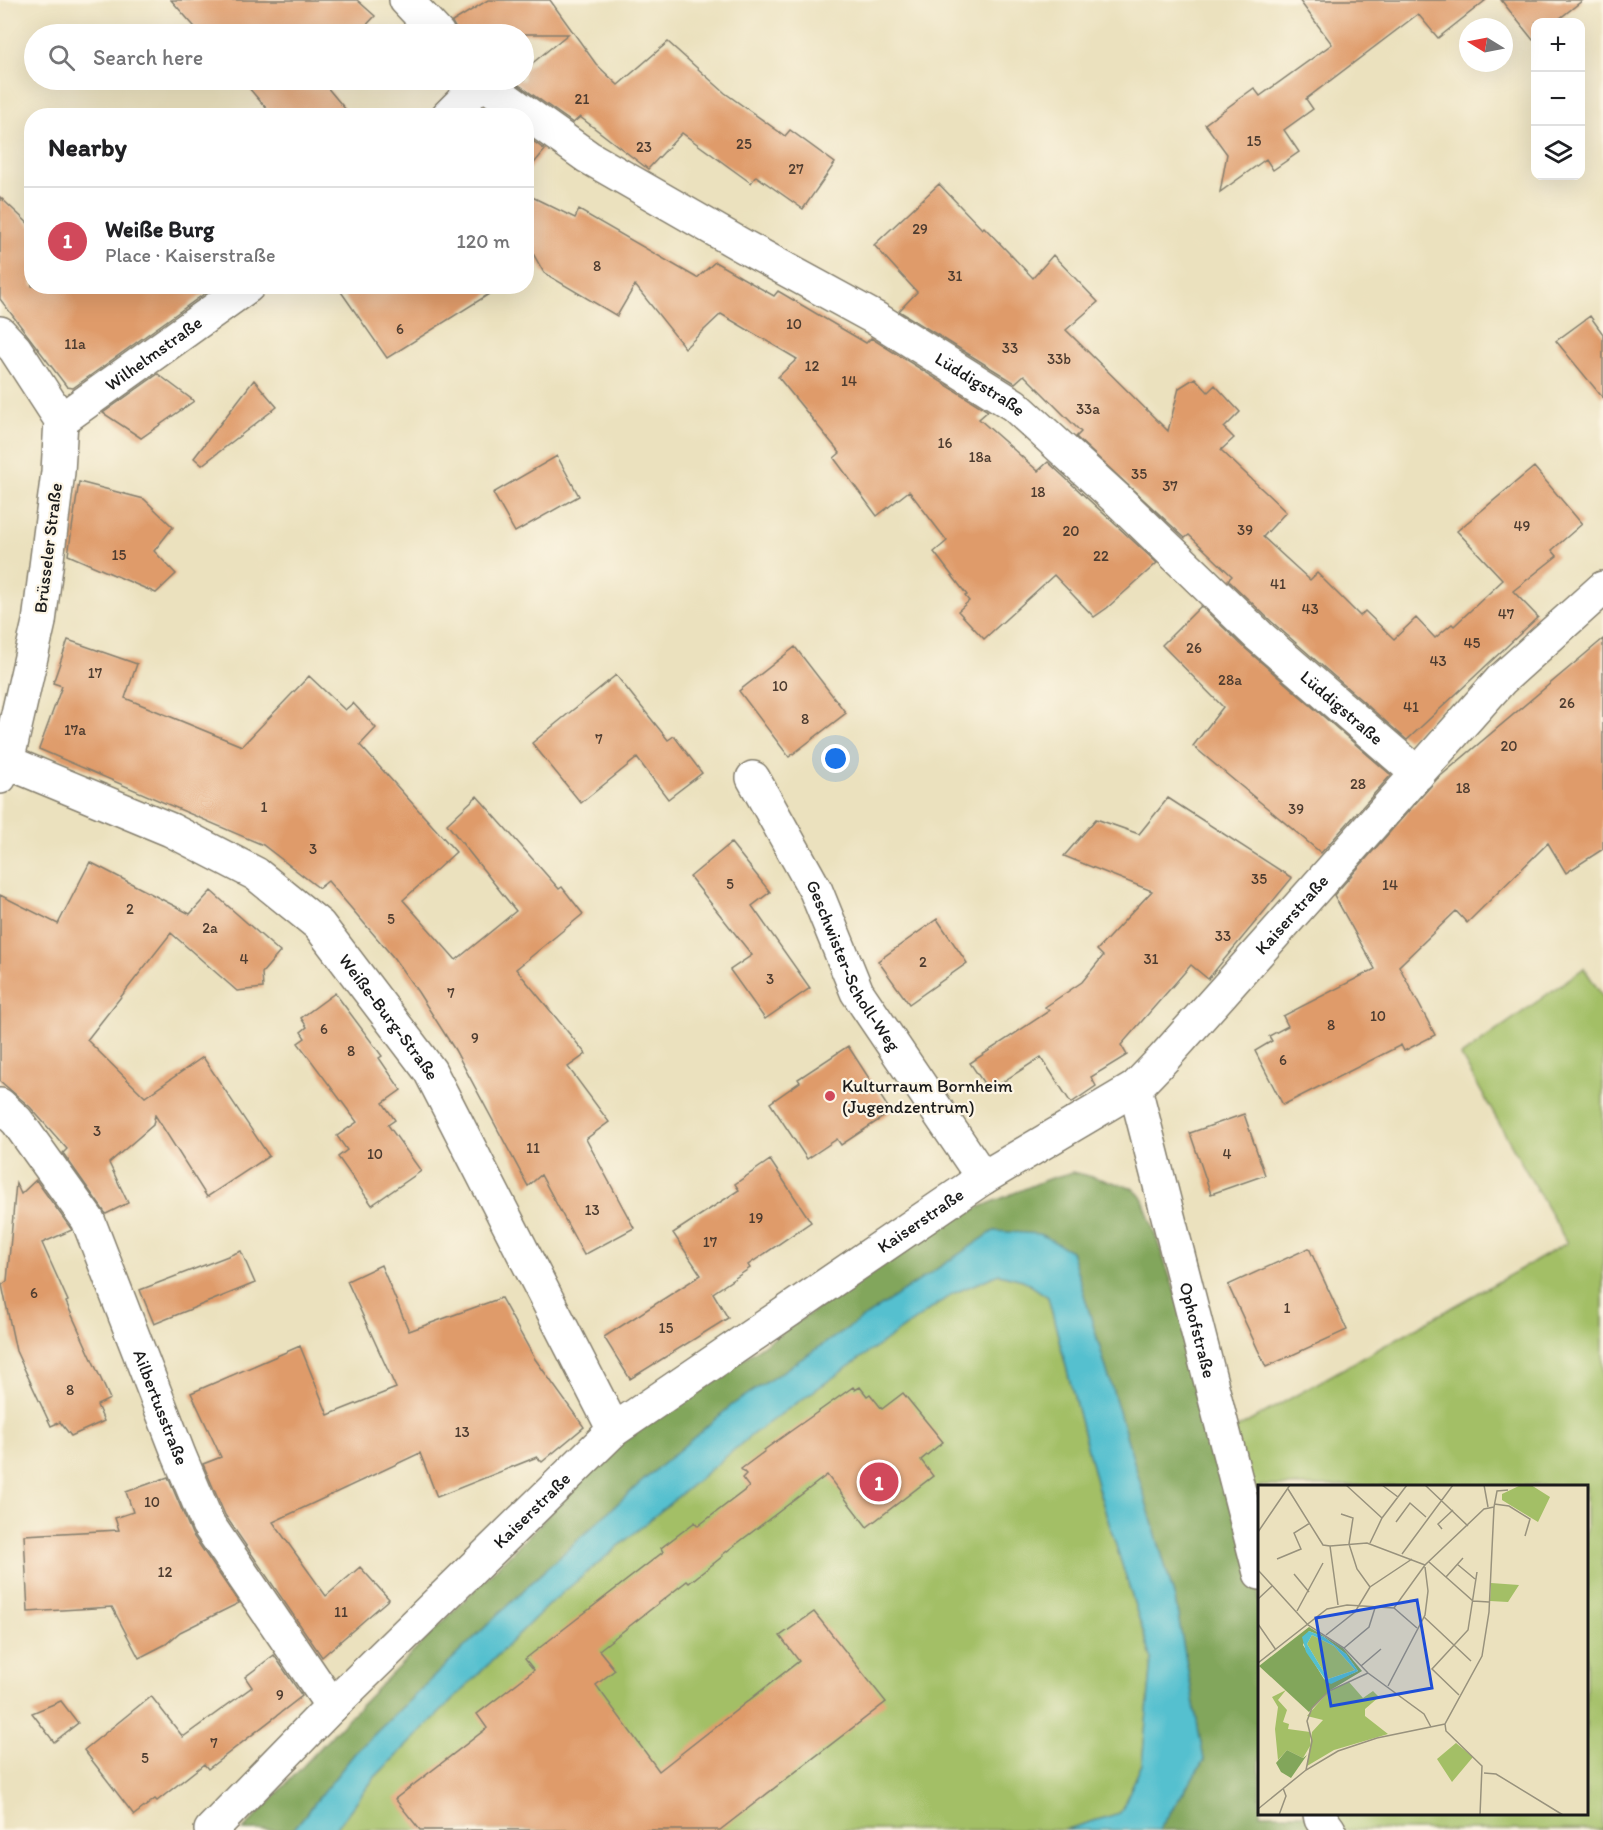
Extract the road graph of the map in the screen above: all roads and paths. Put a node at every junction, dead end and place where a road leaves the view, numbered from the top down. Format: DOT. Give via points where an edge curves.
graph roads {
  1 [pos="406,0"];
  2 [pos="429,24"];
  3 [pos="473,90"];
  4 [pos="494,90"];
  5 [pos="456,108"];
  6 [pos="519,108"];
  7 [pos="534,119"];
  8 [pos="237,294"];
  9 [pos="0,333"];
  10 [pos="61,420"];
  11 [pos="1603,588"];
  12 [pos="3,769"];
  13 [pos="1418,774"];
  14 [pos="753,778"];
  15 [pos="1135,1088"];
  16 [pos="0,1105"];
  17 [pos="983,1178"];
  18 [pos="614,1430"];
  19 [pos="1258,1565"];
  20 [pos="332,1706"];
  21 [pos="1320,1815"];
  22 [pos="211,1830"];
  23 [pos="1329,1830"];
  1 -- 2 [label="street"];
  3 -- 5 [label="street"];
  4 -- 6 [label="street, Lüddigstraße"];
  7 -- 13 [label="street, Lüddigstraße" via="588,157 875,318 1014,405 1259,636"];
  8 -- 10 [label="street, Wilhelmstraße"];
  9 -- 10 [label="street" via="15,349"];
  10 -- 12 [label="street, Brüsseler Straße" via="39,622"];
  11 -- 13 [label="street, Kaiserstraße" via="1501,680"];
  12 -- 18 [label="street, Weiße-Burg-Straße" via="171,830 256,874 319,926 430,1071"];
  13 -- 15 [label="street, Kaiserstraße"];
  14 -- 17 [label="street, Geschwister-Scholl-Weg" via="816,891 857,992"];
  15 -- 17 [label="street, Kaiserstraße"];
  15 -- 19 [label="street, Ophofstraße"];
  16 -- 20 [label="street, Ailbertusstraße" via="17,1121 88,1220 208,1524"];
  17 -- 18 [label="street, Kaiserstraße"];
  18 -- 20 [label="street, Kaiserstraße"];
  20 -- 22 [label="street, Kaiserstraße"];
  21 -- 23 [label="street"];
}
